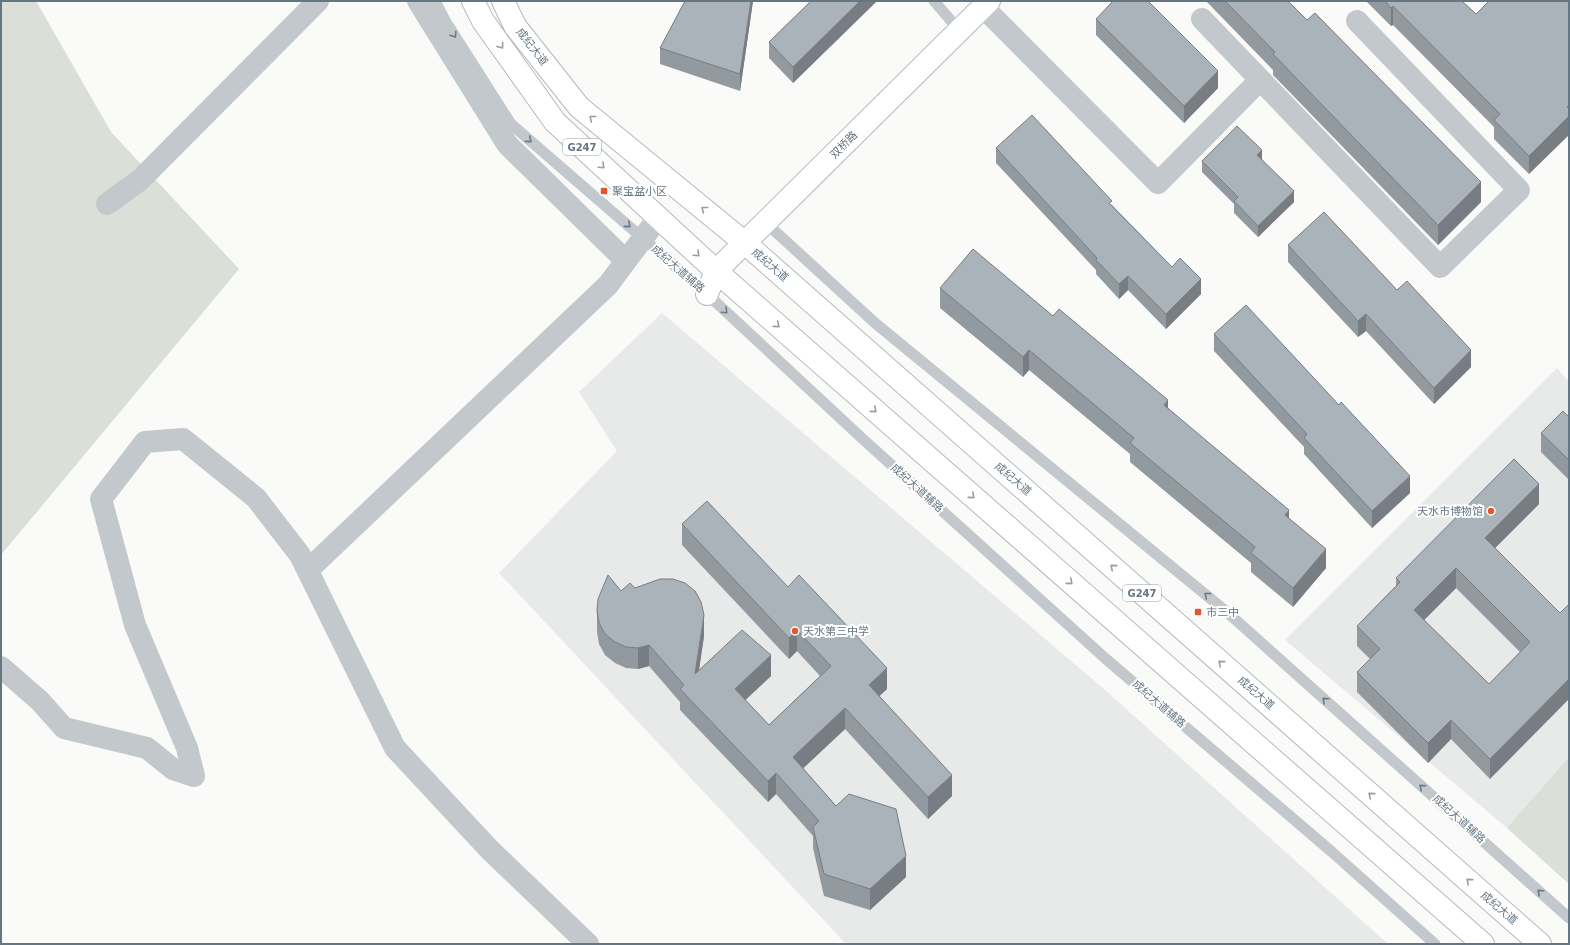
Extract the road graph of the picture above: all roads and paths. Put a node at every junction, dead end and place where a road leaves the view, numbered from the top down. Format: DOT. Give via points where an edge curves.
graph roads {
  1 [pos="318,1"];
  2 [pos="418,1"];
  3 [pos="435,1"];
  4 [pos="472,1"];
  5 [pos="502,1"];
  6 [pos="934,1"];
  7 [pos="986,4"];
  8 [pos="1202,19"];
  9 [pos="1357,21"];
  10 [pos="959,30"];
  11 [pos="1260,80"];
  12 [pos="107,204"];
  13 [pos="658,218"];
  14 [pos="765,222"];
  15 [pos="643,238"];
  16 [pos="745,243"];
  17 [pos="626,261"];
  18 [pos="716,271"];
  19 [pos="707,294"];
  20 [pos="308,570"];
  21 [pos="1,667"];
  22 [pos="1569,918"];
  23 [pos="588,944"];
  24 [pos="1435,944"];
  25 [pos="1483,944"];
  26 [pos="1540,944"];
  1 -- 12 [label="street" via="140,180"];
  2 -- 17 [label="street" via="507,144"];
  3 -- 15 [label="lane, 成纪大道辅路, one-way" via="511,124"];
  4 -- 13 [label="main road, G247, one-way" via="483,21 555,122"];
  16 -- 5 [label="main road, 成纪大道 / G247, one-way" via="579,107 515,26"];
  6 -- 10 [label="lane"];
  7 -- 10 [label="main road, 双桥路"];
  7 -- 11 [label="street" via="1158,183"];
  8 -- 11 [label="street"];
  9 -- 11 [label="street" via="1519,190 1440,267"];
  10 -- 14 [label="main road, 双桥路"];
  13 -- 15 [label="street"];
  13 -- 18 [label="main road, G247, one-way"];
  14 -- 16 [label="main road, 双桥路"];
  22 -- 14 [label="lane, 成纪大道辅路, one-way" via="1228,613 875,323"];
  15 -- 17 [label="street"];
  15 -- 19 [label="lane, 成纪大道辅路"];
  16 -- 18 [label="main road, 双桥路"];
  26 -- 16 [label="main road, 成纪大道 / G247, one-way"];
  17 -- 20 [label="street" via="608,285"];
  18 -- 19 [label="main road, 双桥路"];
  18 -- 25 [label="main road, G247, one-way"];
  19 -- 24 [label="lane, 成纪大道辅路, one-way" via="1106,660 1332,852"];
  20 -- 21 [label="street" via="300,555 256,498 190,444 183,439 145,442 101,499 135,624 187,748 194,776 173,769 147,748 64,728 40,701"];
  20 -- 23 [label="street" via="395,748 489,849"];
}
